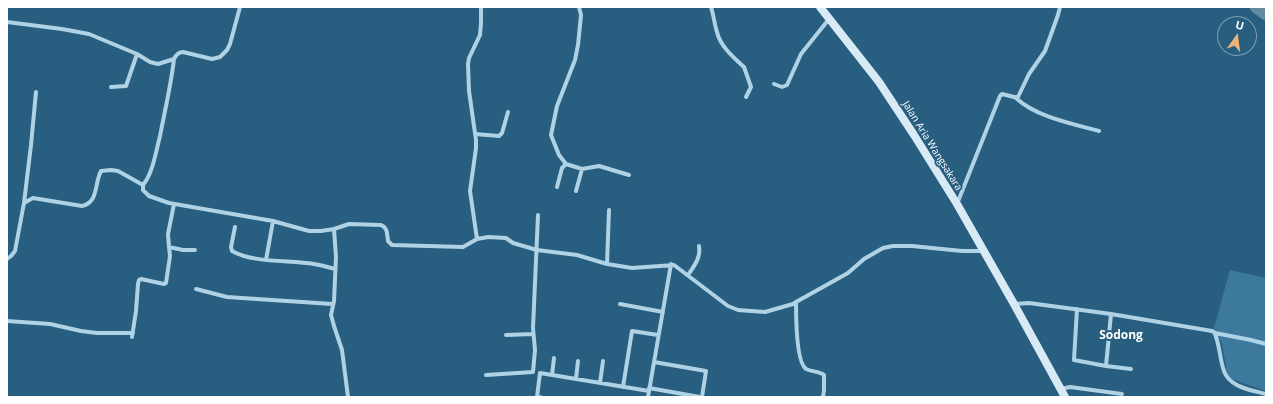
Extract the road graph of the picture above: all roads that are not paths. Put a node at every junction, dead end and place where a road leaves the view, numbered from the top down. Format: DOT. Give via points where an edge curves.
graph roads {
  1 [pos="240,7"];
  2 [pos="481,7"];
  3 [pos="579,7"];
  4 [pos="711,7"];
  5 [pos="820,7"];
  6 [pos="1060,7"];
  7 [pos="829,18"];
  8 [pos="7,22"];
  9 [pos="137,54"];
  10 [pos="174,59"];
  11 [pos="774,84"];
  12 [pos="111,87"];
  13 [pos="36,92"];
  14 [pos="746,97"];
  15 [pos="1016,98"];
  16 [pos="508,112"];
  17 [pos="1099,131"];
  18 [pos="475,134"];
  19 [pos="566,164"];
  20 [pos="582,169"];
  21 [pos="629,175"];
  22 [pos="142,185"];
  23 [pos="557,187"];
  24 [pos="576,191"];
  25 [pos="24,203"];
  26 [pos="174,204"];
  27 [pos="957,204"];
  28 [pos="609,210"];
  29 [pos="538,215"];
  30 [pos="273,221"];
  31 [pos="234,227"];
  32 [pos="334,229"];
  33 [pos="477,239"];
  34 [pos="699,246"];
  35 [pos="169,248"];
  36 [pos="195,250"];
  37 [pos="537,250"];
  38 [pos="983,251"];
  39 [pos="7,258"];
  40 [pos="266,260"];
  41 [pos="607,264"];
  42 [pos="671,264"];
  43 [pos="335,269"];
  44 [pos="688,276"];
  45 [pos="196,289"];
  46 [pos="796,302"];
  47 [pos="332,304"];
  48 [pos="620,304"];
  49 [pos="1014,304"];
  50 [pos="1077,309"];
  51 [pos="662,312"];
  52 [pos="1111,314"];
  53 [pos="7,321"];
  54 [pos="1215,333"];
  55 [pos="533,334"];
  56 [pos="506,335"];
  57 [pos="658,335"];
  58 [pos="1266,344"];
  59 [pos="554,358"];
  60 [pos="578,361"];
  61 [pos="603,361"];
  62 [pos="654,362"];
  63 [pos="1106,366"];
  64 [pos="1130,369"];
  65 [pos="486,375"];
  66 [pos="552,375"];
  67 [pos="576,379"];
  68 [pos="600,383"];
  69 [pos="623,387"];
  70 [pos="649,390"];
  71 [pos="1063,393"];
  72 [pos="1122,394"];
  73 [pos="1266,394"];
  74 [pos="348,397"];
  75 [pos="540,397"];
  76 [pos="648,397"];
  77 [pos="701,397"];
  78 [pos="822,397"];
  1 -- 10 [label="street" via="230,44 220,57 212,59 180,52"];
  2 -- 18 [label="street" via="480,35 468,64"];
  3 -- 19 [label="street" via="581,15 575,60 557,106 551,132 559,155"];
  4 -- 14 [label="street" via="720,40 746,70 751,87"];
  5 -- 7 [label="street, Jalan Aria Wangsakara"];
  6 -- 15 [label="street" via="1045,51"];
  7 -- 11 [label="street" via="801,54 787,85"];
  7 -- 27 [label="street, Jalan Aria Wangsakara" via="879,82"];
  8 -- 9 [label="street" via="89,34"];
  9 -- 10 [label="street" via="158,64"];
  9 -- 12 [label="street" via="126,86"];
  10 -- 22 [label="street" via="171,85 155,155 147,180"];
  13 -- 25 [label="street"];
  15 -- 17 [label="street" via="1022,104 1051,118"];
  15 -- 27 [label="street" via="1002,94 1000,96"];
  16 -- 18 [label="street" via="499,136"];
  18 -- 33 [label="street" via="476,148 470,191"];
  19 -- 20 [label="street"];
  19 -- 23 [label="street" via="562,168"];
  20 -- 21 [label="street" via="598,166"];
  20 -- 24 [label="street"];
  22 -- 25 [label="street" via="118,171 101,171 93,199 87,205 32,198"];
  22 -- 26 [label="street" via="149,196"];
  25 -- 39 [label="street" via="15,251"];
  26 -- 30 [label="street"];
  26 -- 35 [label="street" via="168,234"];
  27 -- 38 [label="street, Jalan Aria Wangsakara"];
  28 -- 41 [label="street"];
  29 -- 37 [label="street"];
  30 -- 32 [label="street" via="315,232"];
  30 -- 40 [label="street"];
  31 -- 40 [label="street" via="230,247 232,251 242,256"];
  32 -- 33 [label="street" via="349,224 381,225 387,230 389,243 405,246 464,247"];
  32 -- 43 [label="street"];
  33 -- 37 [label="street" via="506,238"];
  34 -- 44 [label="street" via="699,258"];
  35 -- 36 [label="street"];
  35 -- 53 [label="street" via="166,283 139,280 132,335"];
  37 -- 41 [label="street" via="577,255"];
  37 -- 55 [label="street"];
  38 -- 46 [label="street" via="912,246 883,248 864,259 848,273"];
  38 -- 49 [label="street, Jalan Aria Wangsakara"];
  40 -- 43 [label="street" via="314,264"];
  41 -- 42 [label="street" via="632,268"];
  42 -- 44 [label="street"];
  42 -- 51 [label="street"];
  43 -- 47 [label="street"];
  44 -- 46 [label="street" via="728,306 738,310 765,312"];
  45 -- 47 [label="street" via="227,297"];
  46 -- 78 [label="street" via="802,364 805,368 824,375"];
  47 -- 74 [label="street" via="331,315 342,350"];
  48 -- 51 [label="street"];
  49 -- 50 [label="street"];
  49 -- 71 [label="street, Jalan Aria Wangsakara"];
  50 -- 52 [label="street"];
  50 -- 63 [label="street" via="1074,360"];
  51 -- 57 [label="street"];
  52 -- 54 [label="street"];
  52 -- 63 [label="street"];
  54 -- 58 [label="street"];
  54 -- 73 [label="street" via="1227,378 1239,386"];
  55 -- 56 [label="street"];
  55 -- 65 [label="street" via="533,372"];
  57 -- 62 [label="street"];
  57 -- 69 [label="street" via="632,331"];
  59 -- 66 [label="street"];
  60 -- 67 [label="street"];
  61 -- 68 [label="street"];
  62 -- 70 [label="street"];
  62 -- 77 [label="street" via="706,370"];
  63 -- 64 [label="street"];
  66 -- 67 [label="street"];
  66 -- 75 [label="street" via="540,373 537,396"];
  67 -- 68 [label="street"];
  68 -- 69 [label="street"];
  69 -- 70 [label="street"];
  70 -- 76 [label="street"];
  70 -- 77 [label="street"];
  71 -- 72 [label="street" via="1070,387"];
}
